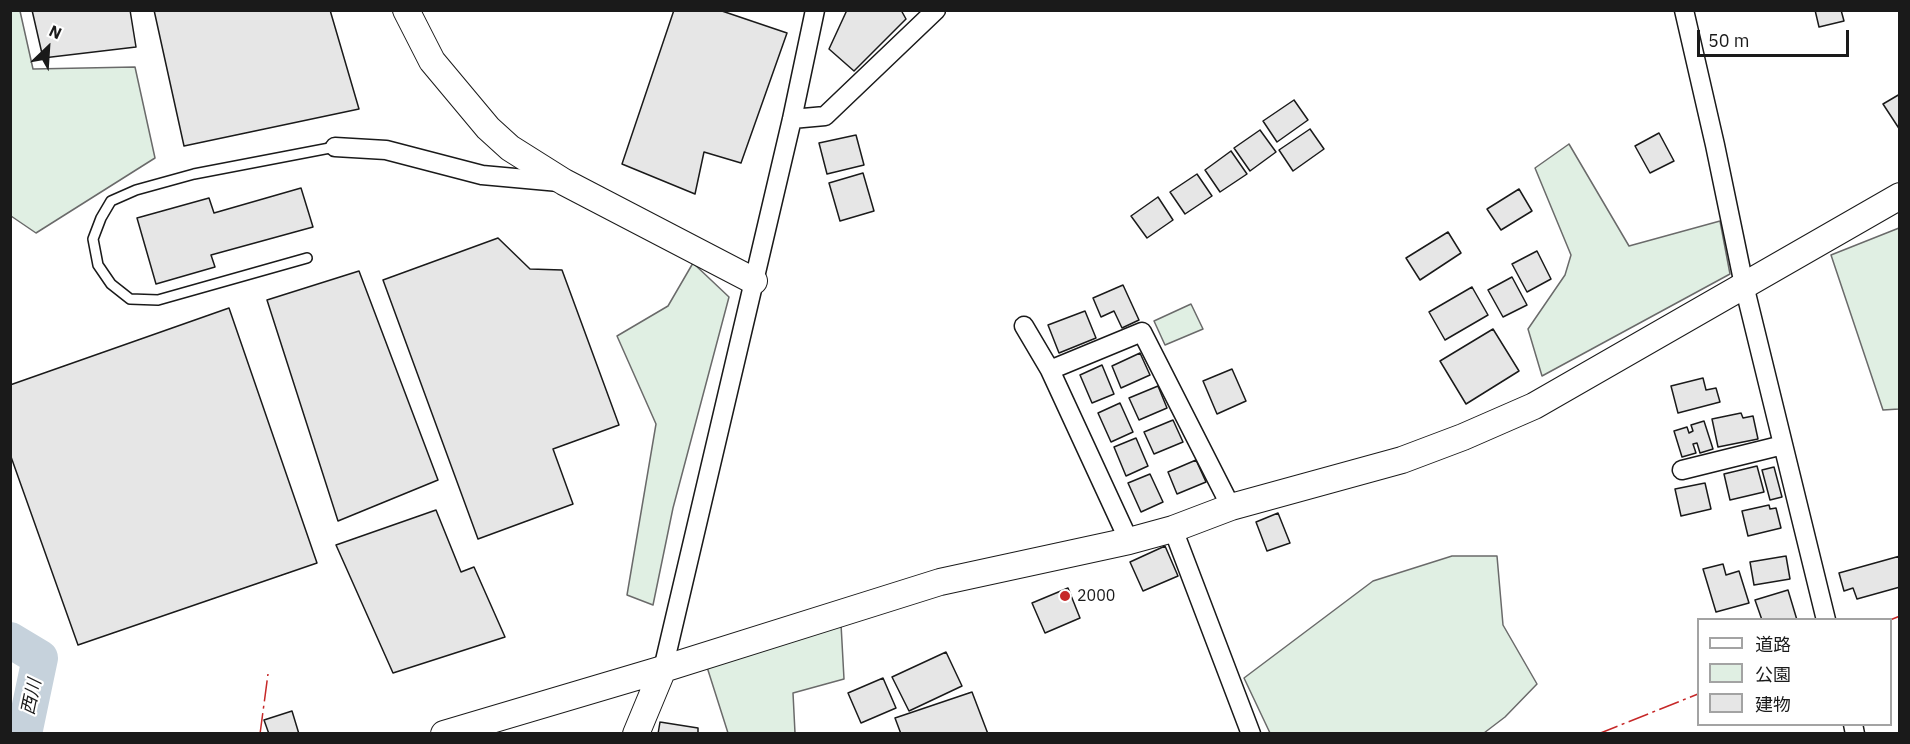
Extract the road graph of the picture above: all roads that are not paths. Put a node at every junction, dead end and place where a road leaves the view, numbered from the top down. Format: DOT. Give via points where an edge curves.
graph roads {
  1 [pos="406,10"];
  2 [pos="815,10"];
  3 [pos="936,10"];
  4 [pos="1684,10"];
  5 [pos="792,119"];
  6 [pos="335,147"];
  7 [pos="564,182"];
  8 [pos="1899,196"];
  9 [pos="307,258"];
  10 [pos="754,281"];
  11 [pos="1744,285"];
  12 [pos="1024,326"];
  13 [pos="1050,370"];
  14 [pos="1783,445"];
  15 [pos="1682,470"];
  16 [pos="1231,507"];
  17 [pos="1173,529"];
  18 [pos="1129,541"];
  19 [pos="1826,618"];
  20 [pos="663,669"];
  21 [pos="444,734"];
  22 [pos="636,734"];
  23 [pos="1251,734"];
  1 -- 7 [label="street" via="432,61 488,128 510,148"];
  2 -- 5 [label="street"];
  3 -- 5 [label="street" via="825,116"];
  4 -- 11 [label="street"];
  5 -- 10 [label="street"];
  6 -- 7 [label="street" via="386,150 482,175"];
  6 -- 9 [label="lane" via="194,174 136,190 111,201 93,239 98,265 111,284 130,299 158,300"];
  7 -- 10 [label="street"];
  8 -- 11 [label="street"];
  10 -- 20 [label="street"];
  11 -- 14 [label="street"];
  11 -- 16 [label="street" via="1534,406 1463,438 1402,460"];
  12 -- 13 [label="street"];
  13 -- 16 [label="street" via="1142,332"];
  13 -- 18 [label="street"];
  14 -- 15 [label="street"];
  14 -- 19 [label="street"];
  16 -- 17 [label="street"];
  17 -- 18 [label="street"];
  17 -- 23 [label="street"];
  18 -- 20 [label="street" via="939,582"];
  20 -- 21 [label="street"];
  20 -- 22 [label="street"];
}
